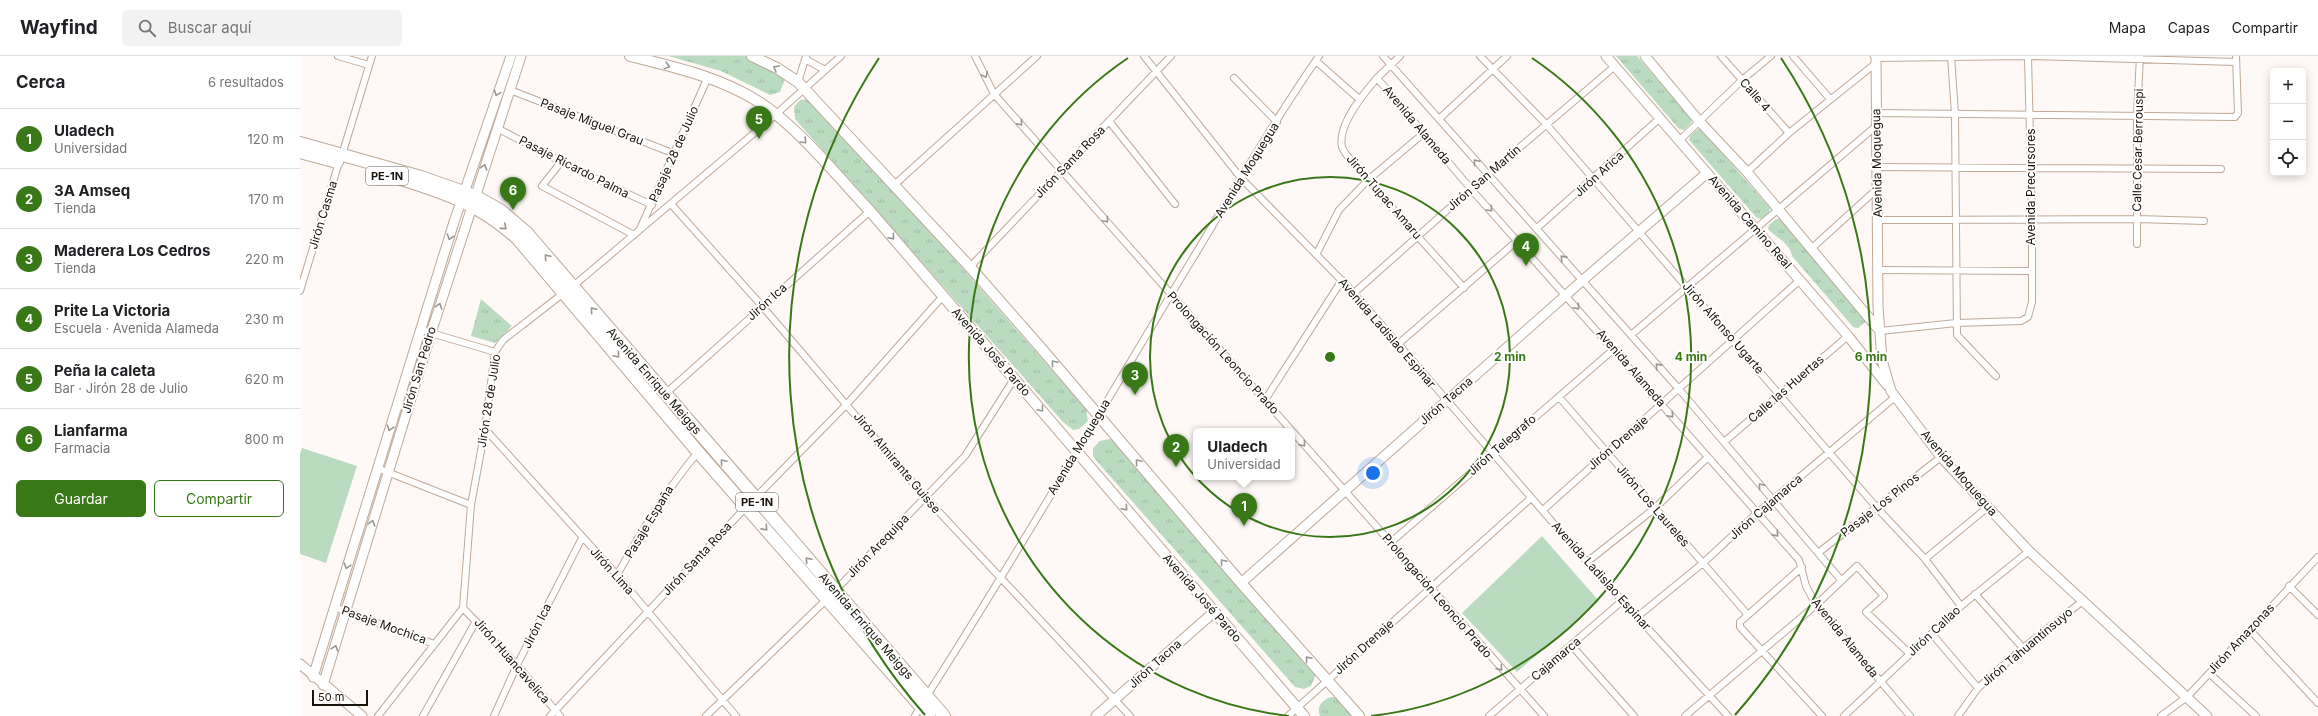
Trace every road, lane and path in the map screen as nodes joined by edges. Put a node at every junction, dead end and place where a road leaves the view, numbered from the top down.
1 (338, 56) edge
2 (372, 56) edge
3 (511, 56) edge
4 (521, 56) edge
5 (630, 56) edge
6 (752, 56) edge
7 (841, 56) edge
8 (975, 56) edge
9 (1037, 56) edge
10 (1144, 56) edge
11 (1171, 56) edge
12 (1383, 56) edge
13 (1400, 56) edge
14 (1480, 56) edge
15 (1507, 56) edge
16 (1606, 56) edge
17 (1645, 56) edge
18 (1722, 56) edge
19 (1771, 56) edge
20 (1793, 56) edge
21 (2028, 56) edge
22 (806, 57) edge
23 (1951, 57) edge
24 (1875, 58) edge
25 (2140, 58) edge
26 (1318, 59) edge
27 (2236, 59) edge
28 (369, 65) junction
29 (1391, 65) junction
30 (1615, 66) junction
31 (1492, 69) junction
32 (825, 70) junction
33 (1157, 71) junction
34 (708, 77) junction
35 (1234, 78) dead end
36 (1377, 78) junction
37 (1742, 80) junction
38 (801, 86) junction
39 (510, 90) junction
40 (994, 94) junction
41 (1359, 99) junction
42 (1830, 99) junction
43 (1876, 113) junction
44 (775, 114) junction
45 (1955, 114) junction
46 (2031, 114) junction
47 (2138, 115) junction
48 (1660, 118) junction
49 (1439, 119) junction
50 (1109, 121) junction
51 (1699, 121) junction
52 (1277, 122) junction
53 (1546, 124) junction
54 (1876, 126) junction
55 (497, 128) junction
56 (1424, 133) junction
57 (1789, 133) junction
58 (1679, 141) junction
59 (300, 143) edge
60 (300, 152) edge
61 (675, 154) junction
62 (341, 159) junction
63 (561, 162) junction
64 (1877, 167) junction
65 (2031, 168) junction
66 (1955, 169) junction
67 (2137, 169) junction
68 (2221, 169) dead end
69 (1062, 170) junction
70 (1747, 172) junction
71 (1707, 173) junction
72 (1487, 175) junction
73 (1241, 178) junction
74 (1593, 179) junction
75 (1368, 180) junction
76 (893, 186) junction
77 (1471, 188) junction
78 (1877, 189) junction
79 (469, 198) junction
80 (671, 204) junction
81 (1175, 204) dead end
82 (652, 205) junction
83 (1779, 210) junction
84 (870, 211) junction
85 (2137, 219) junction
86 (1878, 220) junction
87 (1955, 220) junction
88 (2032, 221) junction
89 (2204, 221) dead end
90 (1537, 228) junction
91 (1755, 228) junction
92 (640, 231) junction
93 (1640, 232) junction
94 (634, 235) junction
95 (1419, 236) junction
96 (1518, 240) junction
97 (2137, 244) dead end
98 (1812, 248) junction
99 (1317, 253) junction
100 (970, 268) junction
101 (1878, 270) junction
102 (1956, 271) junction
103 (2031, 271) junction
104 (1342, 280) junction
105 (1582, 280) junction
106 (1800, 280) junction
107 (1464, 288) junction
108 (1688, 288) junction
109 (569, 290) junction
110 (300, 291) edge
111 (1354, 293) junction
112 (1171, 294) junction
113 (943, 296) junction
114 (1567, 296) junction
115 (762, 306) junction
116 (1956, 323) junction
117 (421, 330) junction
118 (1880, 331) junction
119 (431, 333) junction
120 (1631, 335) junction
121 (1848, 336) junction
122 (1734, 340) junction
123 (1397, 345) junction
124 (1614, 349) junction
125 (495, 352) junction
126 (1996, 376) dead end
127 (1014, 378) junction
128 (1678, 388) junction
129 (665, 394) junction
130 (1780, 394) junction
131 (1893, 394) junction
132 (1559, 397) junction
133 (1265, 400) junction
134 (1446, 401) junction
135 (847, 404) junction
136 (1662, 404) junction
137 (1098, 415) junction
138 (1290, 428) edge
139 (485, 429) junction
140 (1295, 434) edge
141 (1724, 442) junction
142 (1076, 451) junction
143 (698, 452) junction
144 (1607, 452) junction
145 (1829, 452) junction
146 (1492, 453) junction
147 (1942, 457) junction
148 (1708, 458) junction
149 (377, 468) junction
150 (388, 471) junction
151 (1344, 490) junction
152 (925, 497) junction
153 (1531, 498) junction
154 (1773, 500) junction
155 (750, 503) junction
156 (471, 505) junction
157 (1988, 507) junction
158 (1655, 508) junction
159 (1877, 508) junction
160 (1543, 510) junction
161 (1757, 513) junction
162 (582, 538) junction
163 (1390, 543) junction
164 (2029, 551) junction
165 (1818, 553) junction
166 (2318, 557) edge
167 (1925, 559) junction
168 (1587, 562) junction
169 (1703, 563) junction
170 (1802, 568) junction
171 (617, 575) junction
172 (1001, 580) junction
173 (1841, 580) junction
174 (1241, 583) junction
175 (2290, 586) junction
176 (1429, 587) junction
177 (831, 594) junction
178 (1975, 594) junction
179 (2084, 600) junction
180 (1622, 601) junction
181 (1816, 605) junction
182 (1961, 606) junction
183 (334, 607) junction
184 (463, 608) junction
185 (648, 611) junction
186 (345, 612) junction
187 (1214, 612) junction
188 (1748, 615) junction
189 (2318, 615) edge
190 (1637, 617) junction
191 (476, 621) junction
192 (2250, 630) junction
193 (1932, 634) junction
194 (434, 644) junction
195 (1572, 646) junction
196 (2023, 648) junction
197 (1761, 651) junction
198 (1910, 654) junction
199 (300, 664) edge
200 (517, 665) junction
201 (2210, 674) junction
202 (313, 677) junction
203 (1327, 681) junction
204 (1881, 682) junction
205 (323, 685) junction
206 (1978, 688) junction
207 (1519, 689) junction
208 (927, 696) junction
209 (1708, 696) junction
210 (2187, 697) junction
211 (1115, 700) junction
212 (722, 701) junction
213 (2318, 703) edge
214 (1297, 708) junction
215 (555, 711) junction
216 (917, 711) edge
217 (362, 716) edge
218 (378, 716) edge
219 (423, 716) edge
220 (494, 716) edge
221 (550, 716) edge
222 (560, 716) edge
223 (706, 716) edge
224 (736, 716) edge
225 (929, 716) edge
226 (944, 716) edge
227 (1096, 716) edge
228 (1130, 716) edge
229 (1288, 716) edge
230 (1304, 716) edge
231 (1359, 716) edge
232 (1489, 716) edge
233 (1544, 716) edge
234 (1634, 716) edge
235 (1685, 716) edge
236 (1728, 716) edge
237 (1822, 716) edge
238 (1844, 716) edge
239 (1910, 716) edge
240 (1958, 716) edge
241 (2161, 716) edge
242 (2207, 716) edge
243 (2256, 716) edge

1 - 28 street
2 - 28 street, Jirón Casma
3 -> 79 main road, Jirón San Pedro
4 - 39 main road, Jirón San Pedro
5 -> 34 main road, Avenida José Pardo
38 -> 6 main road
7 - 32 street, Jirón 28 de Julio
8 -> 40 street, Prolongación Leoncio Prado
9 - 40 street
10 - 33 street, Avenida Ladislao Espinar
11 - 33 street, Jirón Santa Rosa
12 - 29 street, Avenida Alameda
13 - 29 street
14 - 31 street, Jirón Alfonso Ugarte
15 - 31 street
16 - 30 main road, Avenida Camino Real
17 - 51 main road
18 - 37 street, Calle 4
19 - 37 street
20 - 42 street
21 - 23 street
21 - 25 street
21 - 46 street, Avenida Precursores
22 - 32 street
22 - 38 street
23 - 24 street
23 - 45 street
24 - 42 street
24 - 43 main road, Avenida Moquegua
25 - 27 street
25 - 47 street, Calle Cesar Berrouspi
26 - 41 street
26 - 52 street, Avenida Moquegua
27 - 47 street
28 - 62 street, Jirón Casma
29 - 36 street, Avenida Alameda
29 - 49 street, Avenida Alameda
30 - 48 main road, Avenida Camino Real
30 - 53 street, Jirón San Martin
31 - 49 street
31 - 53 street, Jirón Alfonso Ugarte
32 - 38 street, Jirón 28 de Julio
33 - 50 street, Jirón Santa Rosa
33 - 73 street, Avenida Ladislao Espinar
34 - 44 main road, Avenida José Pardo
34 - 61 street, Pasaje 28 de Julio
35 - 52 street
36 - 41 street, Jirón Tupac Amaru
36 - 56 street, Avenida Alameda
37 - 51 street
37 - 57 street, Calle 4
38 - 44 street, Jirón 28 de Julio
38 - 76 main road
39 - 55 main road, Jirón San Pedro
39 - 61 street, Pasaje Miguel Grau
40 -> 69 street, Prolongación Leoncio Prado
40 - 76 street
41 - 75 street, Jirón Tupac Amaru
42 - 57 street
43 - 45 street
43 - 54 main road, Avenida Moquegua
44 - 80 street, Jirón 28 de Julio
44 -> 84 main road, Avenida José Pardo
45 - 46 street
45 - 66 street
46 - 47 street
46 - 65 street, Avenida Precursores
47 - 67 street, Calle Cesar Berrouspi
48 - 58 main road, Avenida Camino Real
48 - 74 street, Jirón Arica
72 -> 49 street, Avenida Alameda
50 - 69 street, Jirón Santa Rosa
50 - 81 street
51 - 58 street
51 - 70 main road
52 - 73 street, Avenida Moquegua
53 - 72 street, Jirón San Martin
53 - 74 street, Jirón Alfonso Ugarte
54 - 64 main road, Avenida Moquegua
54 - 83 street
55 - 63 street, Pasaje Ricardo Palma
79 -> 55 main road, Jirón San Pedro
56 - 75 street
56 - 77 street, Avenida Alameda
57 - 70 street
58 - 71 main road, Avenida Camino Real
59 - 62 highway, Avenida Enrique Meiggs / PE-1N
60 - 62 highway, Avenida Enrique Meiggs / PE-1N
61 - 82 street, Pasaje 28 de Julio
62 - 79 highway, Avenida Enrique Meiggs / PE-1N
62 - 110 street, Jirón Casma
63 - 82 street, Pasaje Ricardo Palma
63 - 94 street
64 - 66 street
64 - 78 main road, Avenida Moquegua
65 - 66 street
65 - 67 street
65 - 88 street, Avenida Precursores
66 - 87 street
67 - 68 street
67 - 85 street, Calle Cesar Berrouspi
69 - 100 street, Jirón Santa Rosa
69 -> 112 street, Prolongación Leoncio Prado
70 - 83 main road
71 - 91 main road, Avenida Camino Real
71 - 93 main road, Jirón Tacna
72 - 77 street, Jirón San Martin
72 - 90 street, Avenida Alameda
73 - 99 street, Avenida Ladislao Espinar
73 - 112 street, Avenida Moquegua
74 - 90 street, Jirón Arica
74 - 93 street, Jirón Alfonso Ugarte
75 - 95 street, Jirón Tupac Amaru
75 - 99 street
76 - 100 main road
77 - 95 street, Jirón San Martin
77 -> 96 street, Avenida Alameda
78 - 86 main road, Avenida Moquegua
78 - 98 street
79 - 109 highway, Avenida Enrique Meiggs / PE-1N
79 -> 117 main road, Jirón San Pedro
119 -> 79 main road, Jirón San Pedro
80 - 92 street, Jirón 28 de Julio
80 - 115 street, Jirón Almirante Guisse
82 - 92 street, Pasaje 28 de Julio
83 - 91 street
83 - 98 main road
84 -> 113 main road, Avenida José Pardo
84 - 115 street, Jirón Ica
85 - 88 street
85 - 89 street
85 - 97 street, Calle Cesar Berrouspi
86 - 87 street
86 - 101 main road, Avenida Moquegua
87 - 88 street
87 - 102 street
88 - 103 street, Avenida Precursores
105 -> 90 street, Avenida Alameda
91 - 106 main road, Avenida Camino Real
91 - 108 street
92 - 94 street, Jirón 28 de Julio
93 - 105 main road, Jirón Tacna
93 - 108 street, Jirón Alfonso Ugarte
94 - 109 street, Jirón 28 de Julio
95 - 107 street, Jirón Tupac Amaru
95 - 111 street, Jirón San Martin
96 - 107 street
96 - 114 street, Avenida Alameda
98 - 118 main road
99 - 104 street, Avenida Ladislao Espinar
137 -> 100 main road
101 - 102 street
101 - 118 main road, Avenida Moquegua
102 - 103 street
102 - 116 street
103 - 116 street, Avenida Precursores
104 - 111 street, Avenida Ladislao Espinar
104 - 133 street
105 - 114 main road, Jirón Tacna
105 - 120 street, Avenida Alameda
106 - 121 main road, Avenida Camino Real
106 - 122 street, Jirón Drenaje
107 - 123 street
108 - 120 street
108 - 122 street, Jirón Alfonso Ugarte
109 - 125 street, Jirón 28 de Julio
129 -> 109 highway, Avenida Enrique Meiggs / PE-1N
109 -> 143 highway, Avenida Enrique Meiggs / PE-1N
111 - 123 street, Avenida Ladislao Espinar
112 - 133 street, Prolongación Leoncio Prado
112 - 137 street, Avenida Moquegua
113 - 127 main road, Avenida José Pardo
113 - 135 street, Jirón Santa Rosa
114 -> 124 street, Avenida Alameda
114 - 134 main road, Jirón Tacna
115 - 129 street, Jirón Ica
115 - 135 street, Jirón Almirante Guisse
116 - 118 street
116 - 126 street
117 - 119 street
117 -> 149 main road, Jirón San Pedro
118 - 131 main road, Avenida Moquegua
119 - 125 street
119 - 150 main road, Jirón San Pedro
128 -> 120 street, Avenida Alameda
121 - 130 street, Calle las Huertas
121 - 131 main road, Avenida Camino Real
122 - 128 street, Jirón Drenaje
122 - 130 street, Jirón Alfonso Ugarte
123 - 134 street, Avenida Ladislao Espinar
124 - 132 street, Jirón Telegrafo
124 - 136 street, Avenida Alameda
125 - 139 street, Jirón 28 de Julio
127 -> 142 main road, Avenida José Pardo
127 - 152 street, Jirón Arequipa
128 - 136 street, Jirón Drenaje
128 - 141 street, Avenida Alameda
155 -> 129 highway, Avenida Enrique Meiggs / PE-1N
130 - 141 street, Calle las Huertas
130 - 145 street, Jirón Alfonso Ugarte
131 - 145 street, Jirón Cajamarca
131 - 147 main road, Avenida Moquegua
132 - 144 street, Jirón Los Laureles
132 - 146 street, Jirón Telegrafo
133 -> 138 street, Prolongación Leoncio Prado
134 - 146 street, Avenida Ladislao Espinar
134 - 151 main road, Jirón Tacna
135 - 152 street, Jirón Almirante Guisse
135 - 155 street, Jirón Santa Rosa
136 - 144 street, Jirón Drenaje
136 -> 148 street, Avenida Alameda
137 - 142 street, Avenida Moquegua
174 -> 137 main road
139 - 156 street, Jirón 28 de Julio
139 - 162 street, Jirón Lima
140 -> 151 street, Prolongación Leoncio Prado
154 -> 141 street, Avenida Alameda
142 - 172 street, Avenida Moquegua
142 -> 187 main road, Avenida José Pardo
143 - 155 highway, Avenida Enrique Meiggs / PE-1N
143 - 171 street, Pasaje España
144 - 158 street, Jirón Los Laureles
144 - 160 street, Jirón Drenaje
145 - 154 street, Jirón Cajamarca
145 - 159 street, Jirón Alfonso Ugarte
146 - 153 street, Avenida Ladislao Espinar
146 - 163 street, Jirón Telegrafo
147 - 157 main road, Avenida Moquegua
147 - 159 street, Pasaje Los Pinos
148 - 158 street
148 - 161 street, Avenida Alameda
149 - 150 street
149 -> 183 main road, Jirón San Pedro
150 - 156 street
186 -> 150 main road, Jirón San Pedro
151 - 163 street, Prolongación Leoncio Prado
151 - 174 main road, Jirón Tacna
152 - 172 street, Jirón Almirante Guisse
152 - 177 street, Jirón Arequipa
153 - 160 street, Avenida Ladislao Espinar
153 - 176 street, Jirón Drenaje
154 - 161 street, Jirón Cajamarca
154 - 165 street, Avenida Alameda
155 - 177 highway, Avenida Enrique Meiggs / PE-1N
155 - 185 street, Jirón Santa Rosa
156 - 184 street, Jirón 28 de Julio
157 - 164 main road, Avenida Moquegua
157 - 167 street
158 - 168 street
158 - 169 street, Jirón Los Laureles
159 - 165 street, Pasaje Los Pinos
159 - 167 street, Jirón Alfonso Ugarte
160 - 168 street, Avenida Ladislao Espinar
161 - 169 street, Jirón Cajamarca
161 -> 170 street, Avenida Alameda
162 - 171 street, Jirón Lima
162 - 200 street, Jirón Ica
163 - 176 street, Prolongación Leoncio Prado
164 - 178 street, Jirón Callao
164 - 179 main road, Avenida Moquegua
165 - 173 street, Avenida Alameda
166 - 175 street, Jirón Amazonas
167 - 182 street, Jirón Alfonso Ugarte
168 - 180 street, Avenida Ladislao Espinar
169 - 188 street, Jirón Los Laureles
169 - 190 street, Jirón Cajamarca
170 - 181 street, Avenida Alameda
170 - 188 street
171 - 185 street, Jirón Lima
172 - 208 street, Avenida Moquegua
172 - 211 street, Jirón Almirante Guisse
173 - 181 street
173 - 198 street
203 -> 174 main road
175 - 189 street
175 - 192 street, Jirón Amazonas
176 - 203 street, Jirón Drenaje
176 -> 207 street, Prolongación Leoncio Prado
177 - 208 highway, Avenida Enrique Meiggs / PE-1N
177 - 212 street, Jirón Arequipa
177 - 216 highway, Avenida Enrique Meiggs / PE-1N
178 - 182 street, Jirón Callao
178 - 196 street
179 - 196 street, Jirón Tahuantinsuyo
179 - 210 main road, Avenida Moquegua
180 - 190 street, Avenida Ladislao Espinar
180 - 195 street, Cajamarca
181 - 197 street
181 - 204 street, Avenida Alameda
182 - 193 street, Jirón Callao
183 - 186 street, Pasaje Mochica
183 - 202 main road, Jirón San Pedro
184 - 191 street, Jirón Huancavelica
184 - 194 street
185 - 212 street, Jirón Lima
185 - 215 street, Jirón Santa Rosa
186 - 194 street, Pasaje Mochica
205 -> 186 main road, Jirón San Pedro
187 - 211 main road, Jirón Tacna
187 - 214 main road, Avenida José Pardo
188 - 197 street
190 - 209 street, Avenida Ladislao Espinar
191 - 200 street, Jirón Huancavelica
191 - 219 street
192 - 201 street, Jirón Amazonas
192 - 213 street
193 - 198 street, Jirón Callao
193 - 206 street
194 - 218 street
195 - 207 street, Cajamarca
195 - 234 street
196 - 206 street, Jirón Tahuantinsuyo
197 - 209 street
197 - 237 street
198 - 204 street, Jirón Callao
199 - 202 main road
200 - 215 street, Jirón Huancavelica
200 - 220 street, Jirón Ica
201 - 210 street, Jirón Amazonas
201 - 243 street
202 - 205 main road
203 - 214 street, Jirón Drenaje
203 - 231 main road
204 - 238 street, Jirón Callao
204 - 239 street, Avenida Alameda
205 - 217 main road
206 - 240 street, Jirón Tahuantinsuyo
207 - 232 street, Cajamarca
207 - 233 street, Prolongación Leoncio Prado
208 - 216 street, Avenida Moquegua
208 - 226 highway, Avenida Enrique Meiggs / PE-1N
209 - 235 street
209 - 236 street, Avenida Ladislao Espinar
210 - 241 street, Jirón Amazonas
210 - 242 main road, Avenida Moquegua
211 - 227 main road, Jirón Tacna
211 - 228 street, Jirón Almirante Guisse
212 - 223 street, Jirón Arequipa
212 - 224 street, Jirón Lima
214 - 229 street, Jirón Drenaje
214 - 230 main road, Avenida José Pardo
215 - 221 street, Jirón Santa Rosa
215 - 222 street, Jirón Huancavelica
216 - 225 highway, Avenida Enrique Meiggs / PE-1N

